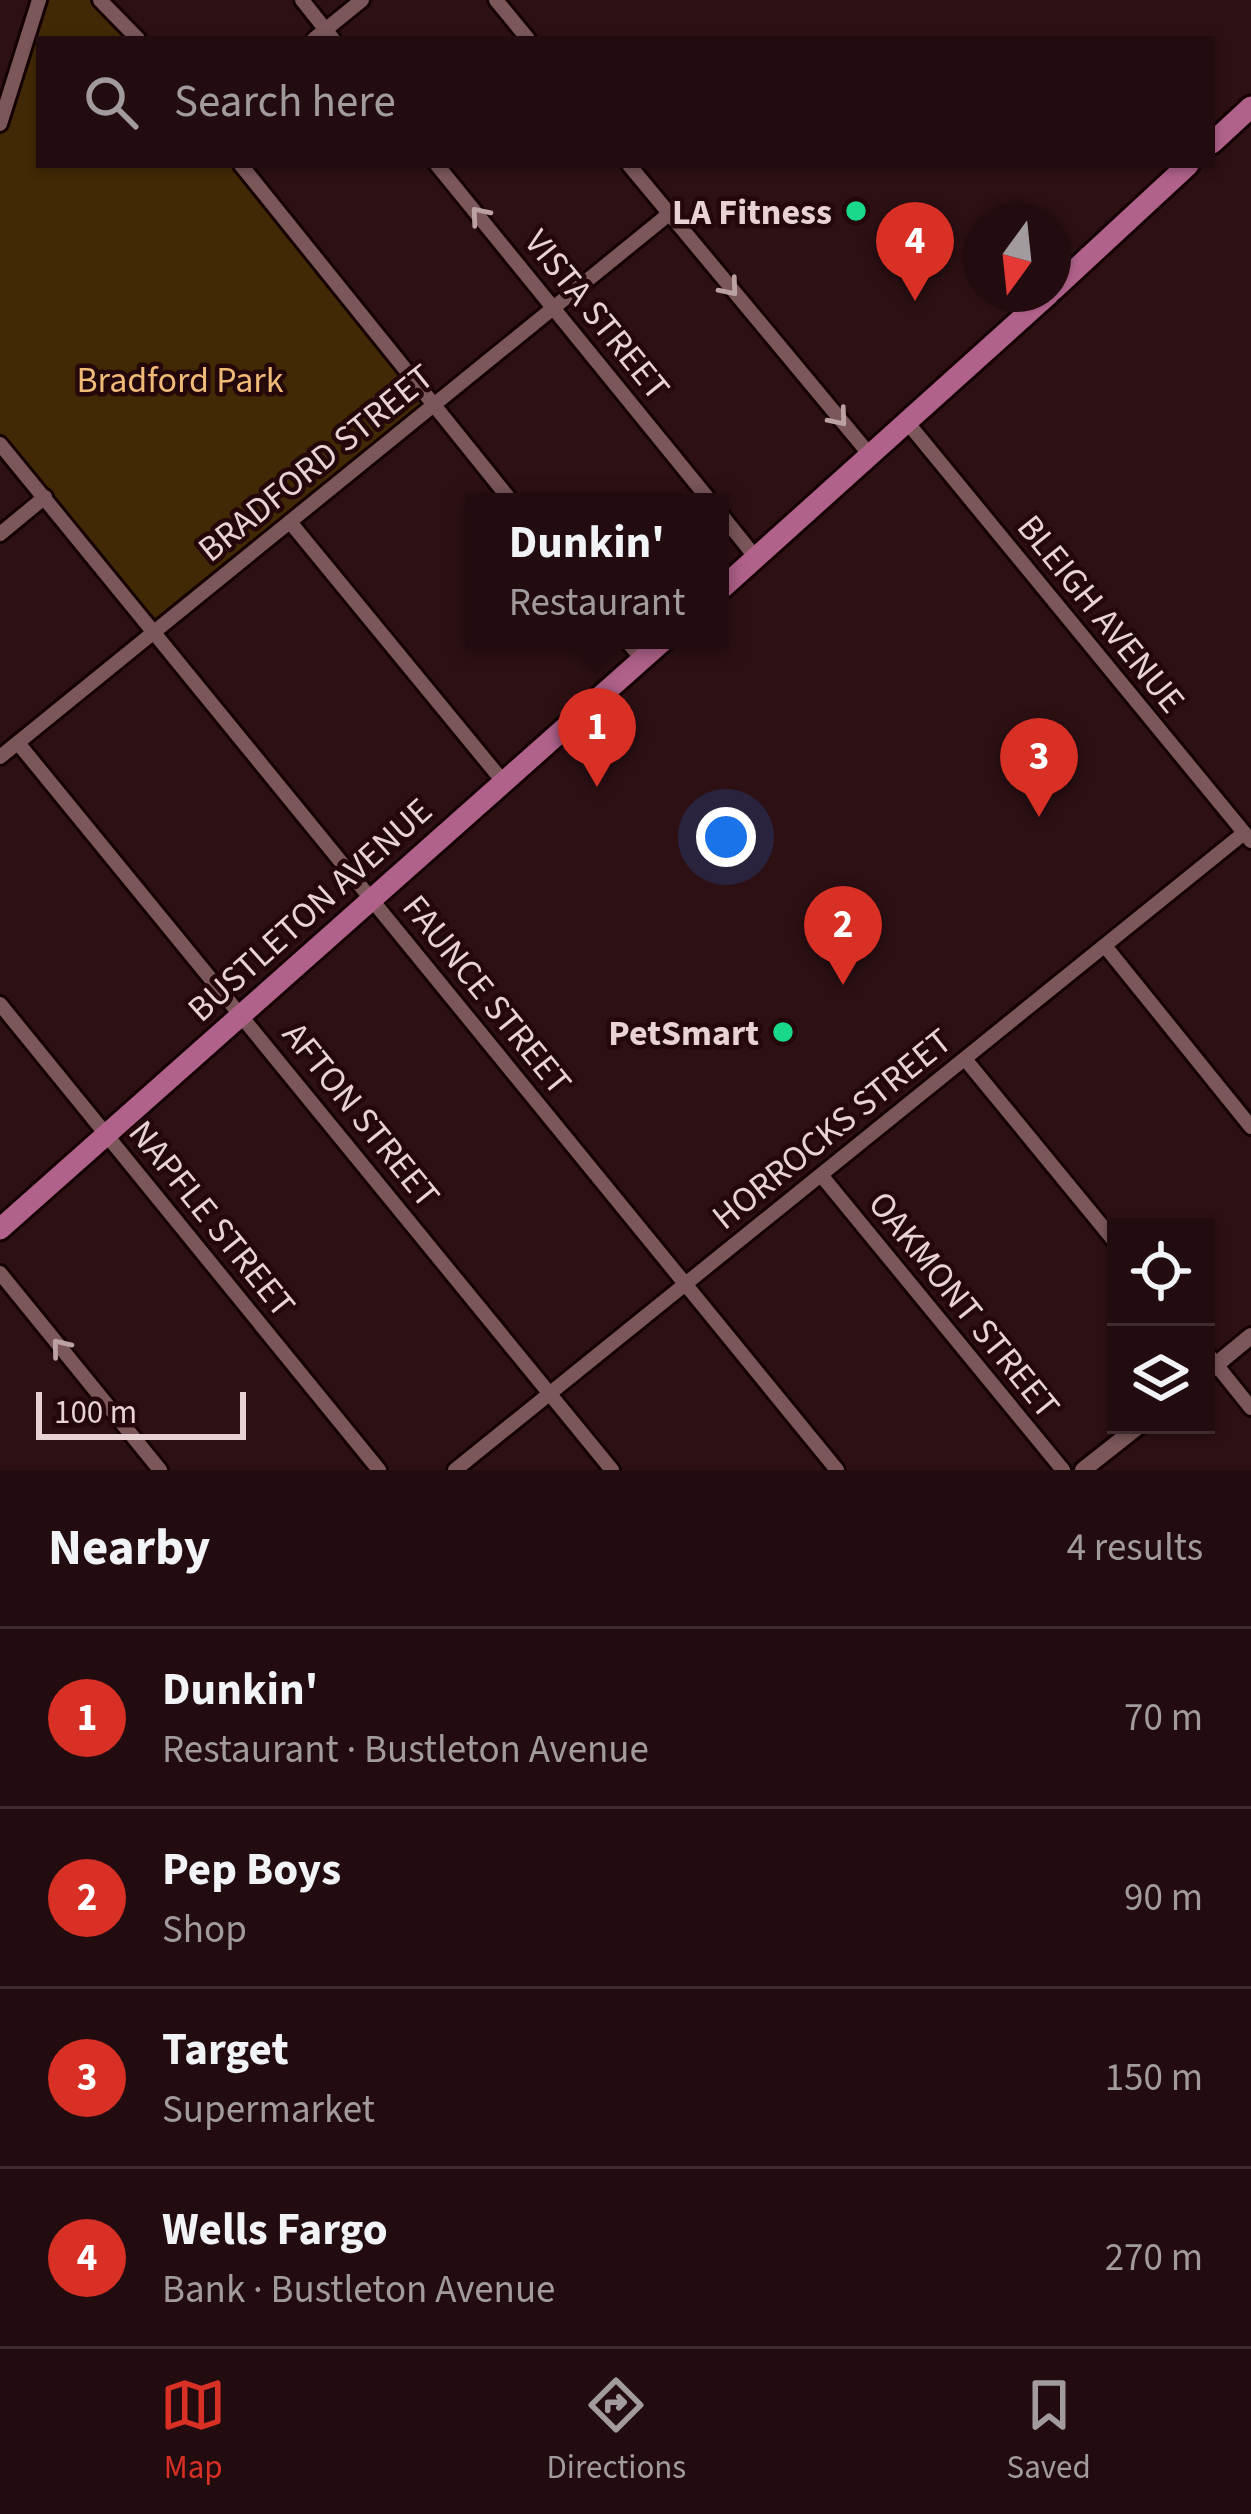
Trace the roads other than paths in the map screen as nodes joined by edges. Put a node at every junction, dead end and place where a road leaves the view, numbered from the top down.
1 (39, 0) edge
2 (100, 0) edge
3 (302, 0) edge
4 (362, 0) edge
5 (496, 0) edge
6 (135, 36) edge
7 (324, 36) edge
8 (526, 36) edge
9 (1251, 107) edge
10 (0, 124) edge
11 (1215, 140) edge
12 (243, 168) edge
13 (439, 168) edge
14 (631, 168) edge
15 (1185, 168) edge
16 (669, 214) junction
17 (1071, 273) edge
18 (554, 307) junction
19 (1029, 312) edge
20 (432, 406) junction
21 (907, 422) junction
22 (0, 444) edge
23 (869, 455) junction
24 (504, 493) edge
25 (704, 493) edge
26 (45, 497) junction
27 (290, 522) junction
28 (729, 524) edge
29 (0, 534) edge
30 (756, 558) junction
31 (729, 582) edge
32 (155, 632) junction
33 (634, 649) edge
34 (654, 649) edge
35 (642, 659) junction
36 (17, 742) junction
37 (0, 757) edge
38 (501, 779) junction
39 (1248, 837) edge
40 (370, 897) junction
41 (1105, 946) junction
42 (0, 1004) edge
43 (242, 1015) junction
44 (965, 1059) junction
45 (1251, 1127) edge
46 (106, 1133) junction
47 (821, 1175) junction
48 (0, 1229) edge
49 (1107, 1232) edge
50 (0, 1273) edge
51 (685, 1282) junction
52 (1251, 1336) edge
53 (1215, 1359) edge
54 (1215, 1369) edge
55 (551, 1395) junction
56 (1251, 1408) edge
57 (1129, 1434) edge
58 (160, 1470) edge
59 (379, 1470) edge
60 (455, 1470) edge
61 (612, 1470) edge
62 (838, 1470) edge
63 (1063, 1470) edge
64 (1083, 1470) edge

1 - 10 street
2 - 6 street
3 - 7 street
4 - 7 street
5 - 8 street
9 - 11 main road
12 - 20 street
18 -> 13 street, VISTA STREET
14 - 16 street
15 - 17 main road
16 - 18 street, BRADFORD STREET
16 -> 23 street
18 - 20 street, BRADFORD STREET
18 - 25 street, VISTA STREET
19 - 21 main road
20 - 24 street
20 - 27 street, BRADFORD STREET
21 - 23 main road
21 - 39 street, BLEIGH AVENUE
22 - 26 street, FAUNCE STREET
23 - 30 main road
26 - 29 street
26 - 32 street, FAUNCE STREET
27 - 32 street, BRADFORD STREET
27 - 38 street
28 - 30 street
30 - 31 main road
32 - 36 street, BRADFORD STREET
32 - 40 street, FAUNCE STREET
33 - 35 street
34 - 35 main road, BUSTLETON AVENUE
35 - 38 main road, BUSTLETON AVENUE
36 - 37 street, BRADFORD STREET
36 - 43 street, AFTON STREET
38 - 40 main road, BUSTLETON AVENUE
39 - 41 street, HORROCKS STREET
40 - 43 main road, BUSTLETON AVENUE
40 - 51 street, FAUNCE STREET
41 - 44 street, HORROCKS STREET
41 - 45 street
42 - 46 street, NAPFLE STREET
43 - 46 main road, BUSTLETON AVENUE
43 - 55 street, AFTON STREET
44 - 47 street, HORROCKS STREET
44 - 49 street
46 - 48 main road, BUSTLETON AVENUE
46 - 59 street, NAPFLE STREET
47 - 51 street, HORROCKS STREET
47 - 63 street, OAKMONT STREET
58 -> 50 street
51 - 55 street, HORROCKS STREET
51 - 62 street, FAUNCE STREET
52 - 53 street
54 - 56 street
55 - 60 street, HORROCKS STREET
55 - 61 street, AFTON STREET
57 - 64 street

